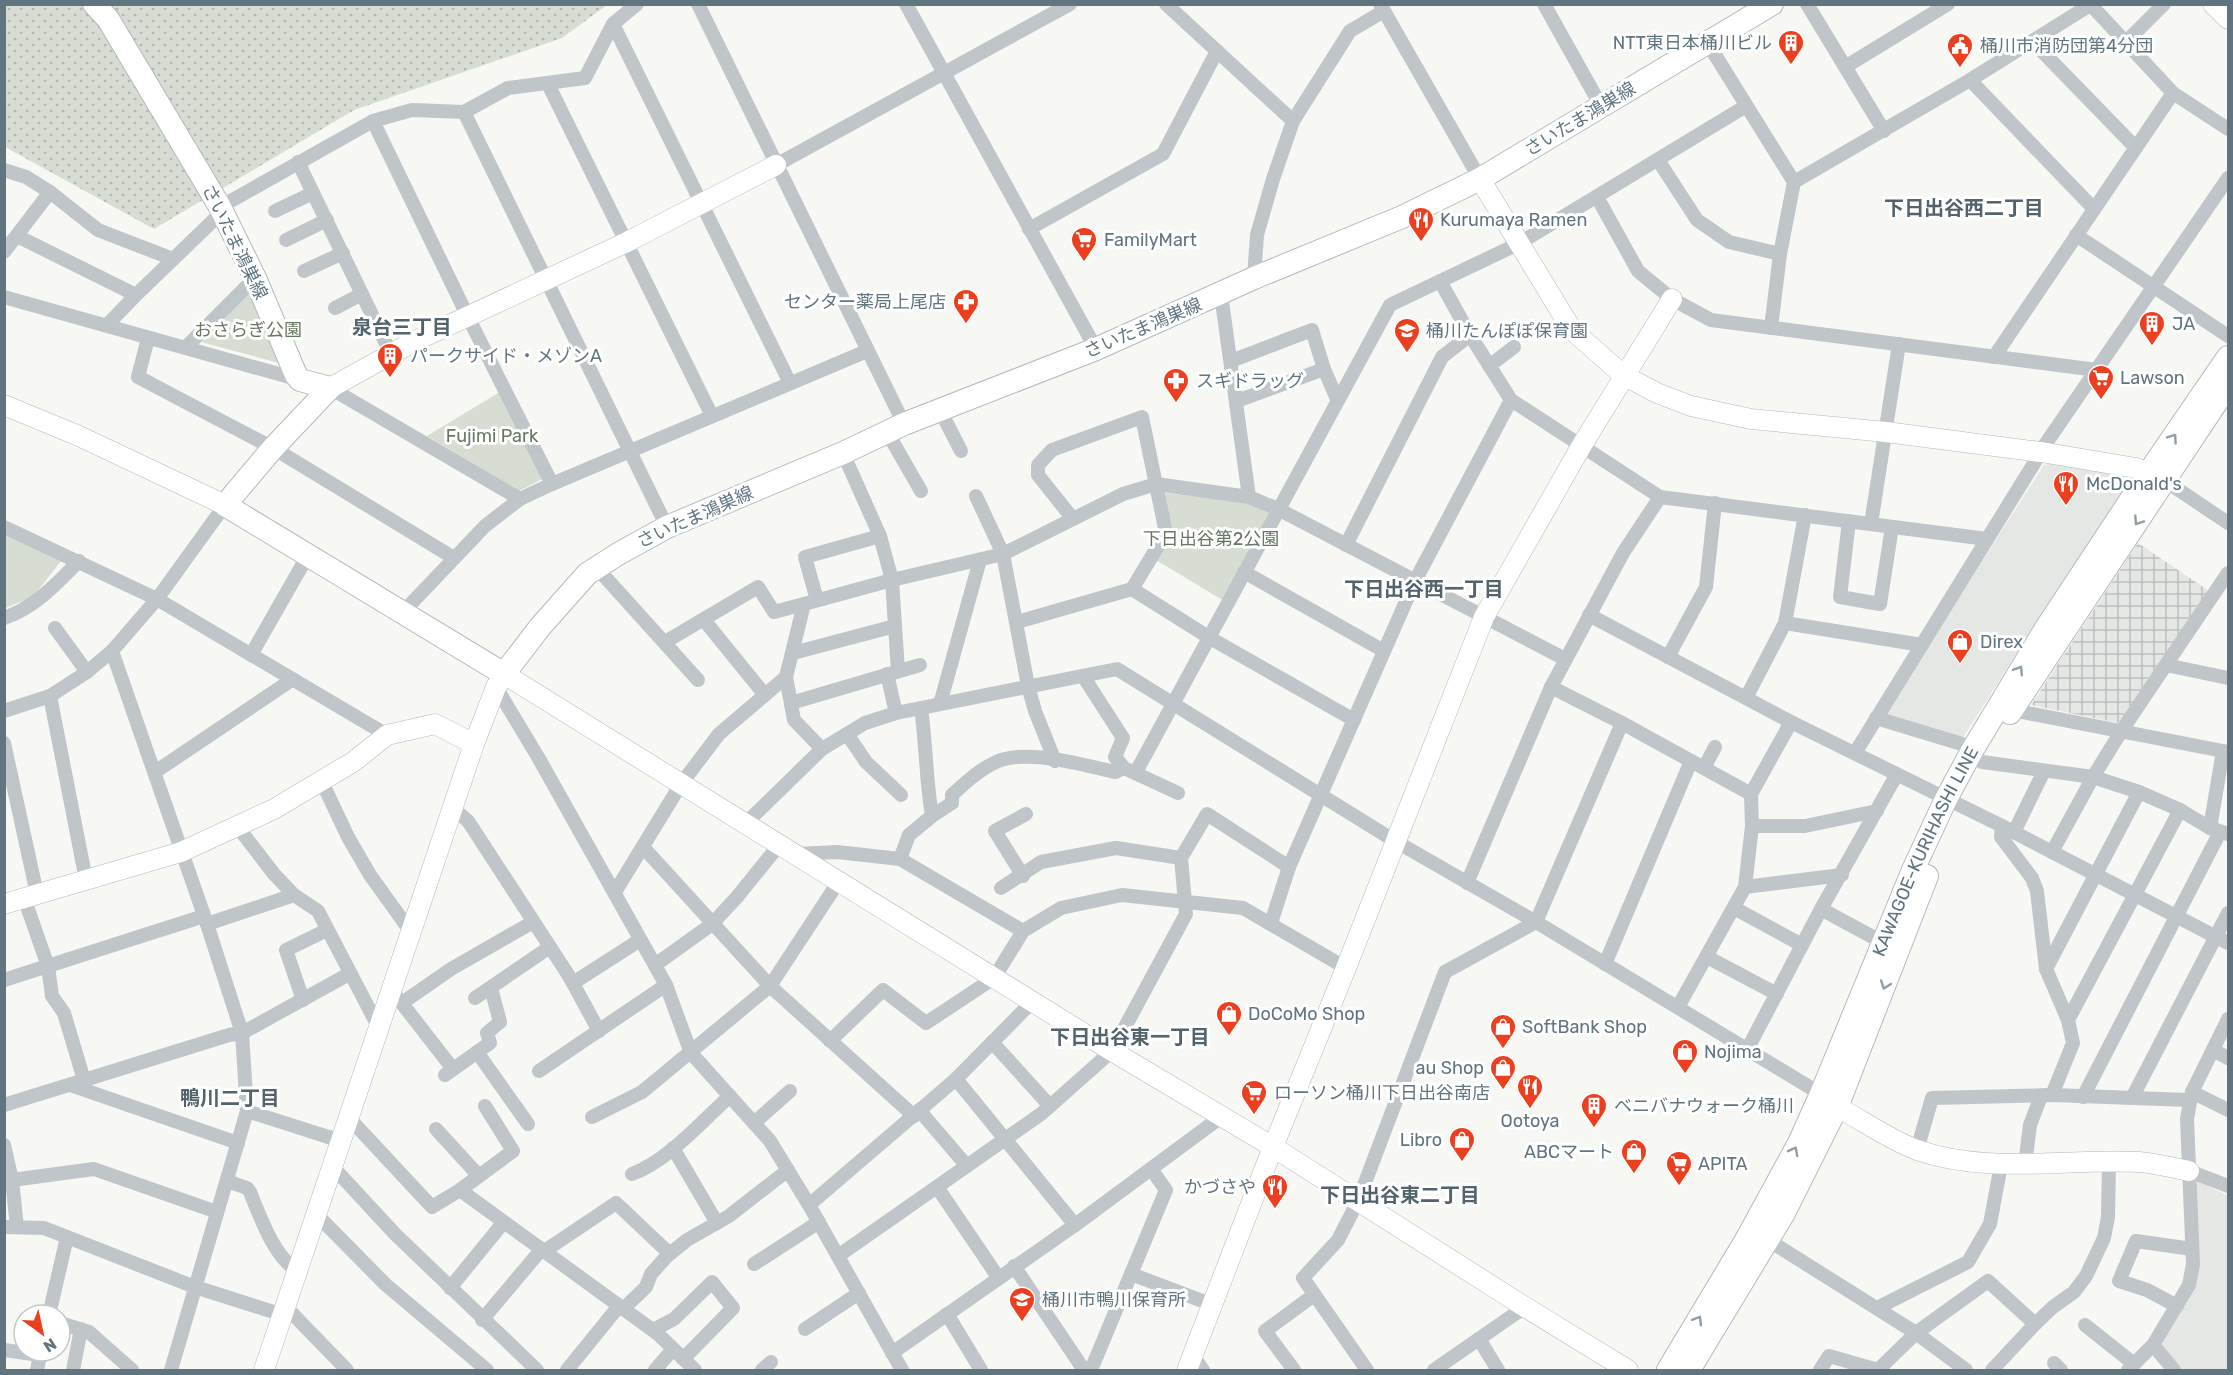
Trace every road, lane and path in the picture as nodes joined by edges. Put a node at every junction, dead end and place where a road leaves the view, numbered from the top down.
1 (94, 4) edge
2 (637, 4) edge
3 (698, 4) edge
4 (906, 4) edge
5 (1070, 4) edge
6 (1166, 4) edge
7 (1544, 4) edge
8 (1808, 4) edge
9 (1948, 4) edge
10 (2164, 4) edge
11 (2213, 4) edge
12 (2090, 5) edge
13 (1382, 8) edge
14 (1758, 8) edge
15 (2229, 18) edge
16 (613, 24) junction
17 (2032, 41) junction
18 (1707, 42) junction
19 (2125, 43) junction
20 (1217, 51) junction
21 (1845, 67) junction
22 (944, 74) junction
23 (1970, 80) junction
24 (549, 84) junction
25 (2173, 93) junction
26 (1601, 106) junction
27 (1746, 106) junction
28 (464, 112) junction
29 (373, 121) junction
30 (1293, 121) junction
31 (2229, 129) edge
32 (1884, 131) junction
33 (2136, 148) junction
34 (1658, 160) junction
35 (298, 162) junction
36 (776, 165) junction
37 (4, 170) edge
38 (2229, 178) edge
39 (1480, 179) junction
40 (1794, 182) junction
41 (50, 192) junction
42 (313, 192) junction
43 (1597, 197) junction
44 (701, 204) junction
45 (2094, 209) junction
46 (221, 210) junction
47 (275, 211) dead end
48 (327, 220) junction
49 (1029, 229) junction
50 (2076, 234) junction
51 (17, 236) junction
52 (286, 240) dead end
53 (627, 243) junction
54 (1518, 244) junction
55 (4, 252) edge
56 (343, 253) junction
57 (1780, 254) junction
58 (173, 260) junction
59 (304, 271) dead end
60 (255, 278) junction
61 (1254, 278) junction
62 (547, 280) junction
63 (1440, 281) junction
64 (2154, 286) junction
65 (362, 294) junction
66 (1221, 294) junction
67 (136, 295) junction
68 (4, 297) edge
69 (1672, 298) junction
70 (335, 308) dead end
71 (468, 317) junction
72 (107, 325) junction
73 (1772, 328) junction
74 (1470, 335) junction
75 (2229, 336) edge
76 (148, 338) junction
77 (1899, 344) junction
78 (186, 347) junction
79 (1514, 347) dead end
80 (1096, 349) junction
81 (867, 351) junction
82 (391, 354) junction
83 (1994, 357) junction
84 (2229, 357) edge
85 (1231, 360) junction
86 (1489, 366) junction
87 (1324, 369) junction
88 (2097, 370) junction
89 (1623, 375) junction
90 (300, 380) junction
91 (790, 383) junction
92 (2229, 385) edge
93 (330, 388) junction
94 (1337, 399) junction
95 (1511, 400) junction
96 (1237, 401) junction
97 (4, 405) edge
98 (940, 410) junction
99 (712, 416) junction
100 (895, 428) junction
101 (1886, 432) junction
102 (1582, 445) junction
103 (273, 448) junction
104 (630, 450) junction
105 (961, 451) dead end
106 (2041, 452) junction
107 (843, 453) junction
108 (2157, 476) junction
109 (552, 484) junction
110 (1156, 484) junction
111 (921, 491) dead end
112 (976, 496) dead end
113 (1249, 497) junction
114 (1660, 497) junction
115 (520, 499) junction
116 (1715, 503) junction
117 (225, 505) junction
118 (1278, 509) junction
119 (1805, 515) junction
120 (1073, 519) junction
121 (1850, 521) junction
122 (2229, 523) edge
123 (1871, 524) junction
124 (1892, 526) junction
125 (4, 527) edge
126 (667, 527) junction
127 (880, 536) junction
128 (1987, 539) junction
129 (1346, 545) junction
130 (1004, 554) junction
131 (308, 555) junction
132 (454, 558) junction
133 (980, 560) junction
134 (79, 561) junction
135 (597, 568) junction
136 (1244, 572) junction
137 (2229, 573) edge
138 (892, 580) junction
139 (1415, 581) junction
140 (1132, 589) junction
141 (157, 598) junction
142 (811, 602) junction
143 (403, 612) junction
144 (1588, 615) junction
145 (1484, 617) junction
146 (4, 618) edge
147 (704, 620) junction
148 (1017, 622) junction
149 (1785, 623) junction
150 (895, 626) junction
151 (56, 628) dead end
152 (1210, 638) junction
153 (665, 642) junction
154 (1922, 645) junction
155 (112, 651) junction
156 (1384, 651) junction
157 (793, 653) junction
158 (250, 655) junction
159 (1668, 657) junction
160 (1565, 659) junction
161 (920, 665) dead end
162 (2166, 665) junction
163 (87, 672) junction
164 (892, 673) junction
165 (1083, 676) junction
166 (786, 677) junction
167 (2229, 678) edge
168 (293, 679) junction
169 (500, 681) junction
170 (698, 681) dead end
171 (1028, 686) junction
172 (1551, 687) junction
173 (765, 695) junction
174 (50, 696) junction
175 (1746, 698) junction
176 (791, 703) junction
177 (940, 704) junction
178 (1174, 704) junction
179 (921, 708) junction
180 (2012, 710) junction
181 (4, 711) edge
182 (896, 713) junction
183 (1876, 718) junction
184 (1354, 720) junction
185 (1791, 722) junction
186 (1622, 723) junction
187 (2122, 730) junction
188 (848, 734) junction
189 (387, 735) junction
190 (4, 743) edge
191 (474, 744) junction
192 (1715, 747) dead end
193 (822, 749) junction
194 (2226, 751) edge
195 (1855, 753) junction
196 (1977, 756) junction
197 (1055, 760) junction
198 (1691, 761) junction
199 (1704, 768) junction
200 (1130, 770) junction
201 (2044, 771) junction
202 (155, 772) junction
203 (1897, 774) junction
204 (2092, 777) junction
205 (321, 780) junction
206 (681, 784) junction
207 (2139, 792) junction
208 (1178, 793) dead end
209 (1751, 794) junction
210 (902, 795) dead end
211 (1322, 795) junction
212 (1952, 802) junction
213 (453, 808) junction
214 (2181, 810) junction
215 (1877, 811) junction
216 (1026, 814) dead end
217 (932, 816) junction
218 (746, 823) junction
219 (237, 826) junction
220 (1752, 826) junction
221 (2008, 829) junction
222 (2219, 831) edge
223 (1395, 841) junction
224 (643, 847) junction
225 (788, 849) junction
226 (181, 852) junction
227 (2052, 852) junction
228 (1181, 858) junction
229 (900, 859) junction
230 (1289, 867) junction
231 (2096, 874) junction
232 (1842, 875) junction
233 (1023, 876) junction
234 (86, 880) junction
235 (839, 881) junction
236 (1467, 883) junction
237 (1745, 887) junction
238 (1001, 888) dead end
239 (615, 892) junction
240 (294, 895) junction
241 (2136, 895) junction
242 (31, 896) junction
243 (1185, 902) junction
244 (4, 904) edge
245 (1734, 908) junction
246 (1821, 909) junction
247 (2229, 913) edge
248 (2176, 916) junction
249 (206, 920) junction
250 (533, 922) junction
251 (1536, 922) junction
252 (1271, 923) junction
253 (712, 924) junction
254 (327, 930) junction
255 (1023, 931) junction
256 (411, 932) junction
257 (640, 940) junction
258 (2222, 940) edge
259 (1882, 942) junction
260 (1802, 945) junction
261 (550, 947) junction
262 (1707, 957) junction
263 (1605, 964) junction
264 (655, 965) junction
265 (48, 966) junction
266 (1346, 968) junction
267 (2046, 969) junction
268 (350, 974) junction
269 (994, 978) junction
270 (4, 980) edge
271 (573, 983) junction
272 (666, 985) junction
273 (770, 986) junction
274 (491, 988) junction
275 (1777, 994) junction
276 (397, 997) junction
277 (476, 998) dead end
278 (303, 1000) junction
279 (1033, 1001) junction
280 (1678, 1008) junction
281 (2229, 1019) edge
282 (2068, 1020) junction
283 (379, 1028) junction
284 (598, 1031) junction
285 (242, 1033) junction
286 (830, 1041) junction
287 (992, 1042) junction
288 (1748, 1050) junction
289 (2213, 1050) junction
290 (1112, 1051) junction
291 (477, 1052) junction
292 (691, 1053) junction
293 (2229, 1059) edge
294 (539, 1071) dead end
295 (956, 1079) junction
296 (77, 1083) junction
297 (790, 1091) dead end
298 (2047, 1095) junction
299 (730, 1096) junction
300 (2083, 1096) junction
301 (2191, 1096) junction
302 (2132, 1098) junction
303 (1829, 1101) junction
304 (4, 1105) edge
305 (485, 1106) dead end
306 (1050, 1106) junction
307 (2229, 1110) edge
308 (247, 1111) junction
309 (917, 1113) junction
310 (592, 1117) dead end
311 (1221, 1117) junction
312 (349, 1118) junction
313 (528, 1124) dead end
314 (754, 1124) junction
315 (436, 1129) dead end
316 (1005, 1140) junction
317 (341, 1141) junction
318 (238, 1143) junction
319 (4, 1145) edge
320 (1273, 1147) junction
321 (673, 1148) junction
322 (1917, 1150) junction
323 (2109, 1163) junction
324 (2001, 1165) junction
325 (2025, 1165) junction
326 (333, 1167) junction
327 (967, 1167) junction
328 (788, 1170) junction
329 (1151, 1170) junction
330 (2189, 1171) junction
331 (632, 1174) dead end
332 (479, 1176) junction
333 (12, 1180) junction
334 (227, 1181) junction
335 (2229, 1186) edge
336 (937, 1187) junction
337 (460, 1190) junction
338 (1359, 1201) junction
339 (809, 1205) junction
340 (218, 1212) junction
341 (317, 1215) junction
342 (717, 1222) junction
343 (819, 1222) junction
344 (503, 1223) junction
345 (1075, 1225) junction
346 (10, 1227) edge
347 (67, 1237) junction
348 (1768, 1240) junction
349 (2192, 1249) junction
350 (542, 1251) junction
351 (670, 1254) junction
352 (838, 1256) junction
353 (754, 1263) dead end
354 (1014, 1266) junction
355 (298, 1271) junction
356 (1131, 1274) junction
357 (998, 1277) junction
358 (195, 1287) junction
359 (450, 1288) junction
360 (859, 1293) junction
361 (1314, 1295) junction
362 (52, 1303) edge
363 (1213, 1305) junction
364 (2177, 1306) junction
365 (1525, 1307) junction
366 (621, 1308) junction
367 (1877, 1308) junction
368 (284, 1311) junction
369 (947, 1314) junction
370 (482, 1320) junction
371 (2036, 1324) junction
372 (2085, 1325) dead end
373 (72, 1326) edge
374 (81, 1329) junction
375 (805, 1329) dead end
376 (653, 1330) junction
377 (1916, 1333) junction
378 (1479, 1340) junction
379 (2153, 1345) junction
380 (892, 1353) junction
381 (678, 1354) junction
382 (1194, 1366) edge
383 (2131, 1367) edge
384 (1878, 1370) edge
385 (73, 1371) edge
386 (132, 1371) edge
387 (171, 1371) edge
388 (264, 1371) edge
389 (347, 1371) edge
390 (488, 1371) edge
391 (537, 1371) edge
392 (567, 1371) edge
393 (655, 1371) edge
394 (695, 1371) edge
395 (902, 1371) edge
396 (981, 1371) edge
397 (1084, 1371) edge
398 (1091, 1371) edge
399 (1294, 1371) edge
400 (1366, 1371) edge
401 (1434, 1371) edge
402 (1498, 1371) edge
403 (1628, 1371) edge
404 (1668, 1371) edge
405 (1689, 1371) edge
406 (1820, 1371) edge
407 (1966, 1371) edge
408 (1992, 1371) edge
409 (2174, 1371) edge

1 - 46 main road, さいたま鴻巣線
2 - 16 street
3 - 36 street
4 - 22 street
5 - 22 street
6 - 20 street
7 - 26 street
8 - 21 street
9 - 21 street
10 - 19 street
11 - 15 street
12 - 17 street
12 - 19 street
13 - 30 street
13 - 39 street
14 - 18 main road, さいたま鴻巣線
16 - 24 street
16 - 44 street
17 - 23 street
17 - 33 street
18 - 26 main road, さいたま鴻巣線
18 - 27 street
19 - 25 street
20 - 30 street
20 - 49 street
21 - 32 street
22 - 36 street
22 - 49 street
23 - 32 street
23 - 45 street
24 - 28 street
24 - 53 street
25 - 31 street
25 - 33 street
26 - 39 main road, さいたま鴻巣線
27 - 34 street
27 - 40 street
28 - 29 street
28 - 62 street
29 - 35 street
29 - 71 street
30 - 61 street
32 - 40 street
33 - 45 street
34 - 43 street
34 - 57 street
35 - 42 street
35 - 46 street
36 - 44 street
36 - 81 street
37 - 41 street
38 - 64 street
39 - 54 street
39 - 61 main road, さいたま鴻巣線
40 - 57 street
41 - 51 street
41 - 58 street
42 - 47 street
42 - 48 street
43 - 54 street
43 - 69 street
44 - 53 street
44 - 91 street
45 - 50 street
46 - 58 street
46 - 60 main road, さいたま鴻巣線
48 - 52 street
48 - 56 street
49 - 80 street
50 - 64 street
50 - 83 street
51 - 55 street
51 - 67 street
53 - 62 street
53 - 99 street
54 - 63 street
54 - 89 street
56 - 59 street
56 - 65 street
57 - 73 street
58 - 67 street
60 - 78 street
60 - 90 main road, さいたま鴻巣線
61 - 66 main road, さいたま鴻巣線
62 - 71 street
62 - 104 street
63 - 74 street
63 - 94 street
64 - 75 street
64 - 88 street
65 - 70 street
65 - 82 street
66 - 80 main road, さいたま鴻巣線
66 - 85 street
67 - 72 street
68 - 72 street
69 - 73 street
69 - 89 street
71 - 82 street
71 - 109 street
72 - 76 street
73 - 77 street
74 - 86 street
74 - 129 street
76 - 78 street
76 - 103 street
77 - 83 street
77 - 101 street
78 - 90 street
79 - 86 street
80 - 98 main road, さいたま鴻巣線
81 - 91 street
81 - 100 street
82 - 93 street
83 - 88 street
108 -> 84 main road, KAWAGOE-KURIHASHI LINE
85 - 87 street
85 - 96 street
86 - 95 street
87 - 94 street
87 - 96 street
88 - 106 street
89 - 101 street
89 - 102 street
90 - 93 main road
91 - 99 street
92 - 108 main road, KAWAGOE-KURIHASHI LINE
93 - 103 main road
93 - 115 street
94 - 118 street
95 - 102 street
95 - 139 street
96 - 113 street
97 - 117 street
98 - 100 main road, さいたま鴻巣線
98 - 105 street
99 - 104 street
100 - 107 main road, さいたま鴻巣線
100 - 111 street
101 - 106 street
101 - 123 street
102 - 114 street
102 - 145 street
103 - 117 main road
103 - 132 street
104 - 109 street
104 - 126 street
106 - 108 street
106 - 128 street
107 - 126 main road, さいたま鴻巣線
107 - 127 street
108 - 122 street
108 -> 180 main road, KAWAGOE-KURIHASHI LINE
196 -> 108 main road, KAWAGOE-KURIHASHI LINE
109 - 115 street
110 - 113 street
110 - 120 street
110 - 120 street
110 - 140 street
112 - 130 street
113 - 118 street
114 - 116 street
114 - 144 street
115 - 132 street
116 - 119 street
116 - 159 street
117 - 131 main road
117 - 141 street
118 - 129 street
118 - 136 street
119 - 121 street
119 - 149 street
120 - 130 street
121 - 123 street
121 - 124 street
123 - 124 street
124 - 128 street
125 - 134 street
126 - 135 main road, さいたま鴻巣線
127 - 138 street
127 - 142 street
128 - 154 street
129 - 139 street
130 - 133 street
130 - 148 street
131 - 143 main road
131 - 158 street
132 - 143 street
133 - 138 street
133 - 177 street
134 - 141 street
134 - 146 street
135 - 153 street
135 - 169 main road, さいたま鴻巣線
136 - 152 street
136 - 156 street
137 - 162 street
138 - 142 street
138 - 150 street
139 - 145 street
139 - 156 street
140 - 148 street
140 - 152 street
141 - 155 street
141 - 158 street
142 - 147 street
142 - 157 street
143 - 169 main road
144 - 159 street
144 - 160 street
145 - 160 street
145 - 223 street
147 - 153 street
147 - 173 street
148 - 171 street
149 - 154 street
149 - 175 street
150 - 157 street
150 - 164 street
151 - 163 street
152 - 178 street
152 - 184 street
153 - 170 street
154 - 183 street
155 - 163 street
155 - 202 street
156 - 184 street
157 - 166 street
158 - 168 street
159 - 175 street
160 - 172 street
161 - 164 street
162 - 167 street
162 - 187 street
163 - 174 street
164 - 176 street
164 - 182 street
165 - 171 street
165 - 178 street
165 - 200 street
166 - 173 street
166 - 176 street
168 - 189 street
168 - 202 street
169 - 191 street
169 - 206 street
169 - 239 street
171 - 177 street
171 - 197 street
172 - 186 street
172 - 236 street
173 - 206 street
174 - 181 street
174 - 234 street
175 - 185 street
176 - 193 street
177 - 179 street
178 - 200 street
178 - 211 street
179 - 182 street
179 - 217 street
180 - 187 street
180 - 196 main road, KAWAGOE-KURIHASHI LINE
182 - 188 street
183 - 195 street
183 - 196 street
184 - 211 street
185 - 195 street
185 - 209 street
186 - 198 street
186 - 251 street
187 - 194 street
187 - 204 street
188 - 193 street
188 - 210 street
189 - 191 street
189 - 205 street
190 - 242 street
191 - 213 street
192 - 199 street
193 - 218 street
194 - 222 street
195 - 203 street
196 - 201 street
196 - 212 main road, KAWAGOE-KURIHASHI LINE
197 - 200 street
197 - 217 street
198 - 199 street
198 - 263 street
199 - 209 street
200 - 208 street
201 - 204 street
201 - 221 street
202 - 226 street
203 - 212 street
203 - 215 street
204 - 207 street
204 - 227 street
205 - 219 street
205 - 256 street
206 - 218 street
206 - 224 street
207 - 214 street
207 - 231 street
209 - 220 street
211 - 223 street
211 - 230 street
212 - 221 street
212 - 259 main road, KAWAGOE-KURIHASHI LINE
212 -> 303 main road, KAWAGOE-KURIHASHI LINE
213 - 250 street
213 - 256 street
214 - 222 street
214 - 241 street
215 - 220 street
215 - 232 street
216 - 233 street
217 - 229 street
218 - 225 street
219 - 226 street
219 - 240 street
220 - 237 street
221 - 227 street
221 - 267 street
222 - 248 street
223 - 236 street
223 - 266 street
224 - 239 street
224 - 253 street
225 - 229 street
225 - 235 street
225 - 253 street
226 - 234 street
226 - 249 street
227 - 231 street
228 - 230 street
228 - 233 street
228 - 243 street
229 - 255 street
230 - 252 street
231 - 241 street
231 - 267 street
232 - 237 street
232 - 246 street
233 - 238 street
234 - 242 street
235 - 269 street
235 - 273 street
236 - 251 street
237 - 245 street
239 - 257 street
240 - 249 street
240 - 254 street
241 - 248 street
241 - 282 street
242 - 244 street
242 - 265 street
243 - 252 street
243 - 255 street
243 - 290 street
245 - 260 street
245 - 262 street
246 - 259 street
246 - 260 street
247 - 258 street
248 - 258 street
248 - 300 street
249 - 265 street
249 - 285 street
250 - 261 street
250 - 276 street
251 - 263 street
251 - 338 street
252 - 266 street
253 - 264 street
253 - 273 street
254 - 268 street
254 - 278 street
255 - 269 street
256 - 276 street
257 - 264 street
257 - 271 street
258 - 302 street
259 - 303 main road, KAWAGOE-KURIHASHI LINE
260 - 275 street
261 - 271 street
261 - 274 street
262 - 275 street
262 - 280 street
263 - 280 street
264 - 272 street
265 - 270 street
265 - 296 street
266 - 320 street
267 - 282 street
268 - 278 street
268 - 283 street
269 - 279 street
269 - 286 street
271 - 284 street
272 - 284 street
272 - 292 street
273 - 286 street
273 - 292 street
274 - 277 street
274 - 291 street
275 - 288 street
276 - 283 street
276 - 291 street
278 - 285 street
279 - 287 street
279 - 290 street
280 - 288 street
281 - 289 street
282 - 298 street
283 - 312 street
284 - 294 street
285 - 296 street
285 - 308 street
286 - 309 street
287 - 295 street
287 - 306 street
288 - 303 street
289 - 293 street
289 - 301 street
290 - 306 street
290 - 311 street
291 - 313 street
292 - 299 street
292 - 310 street
295 - 309 street
295 - 316 street
296 - 304 street
296 - 318 street
297 - 314 street
298 - 300 street
298 - 322 street
298 - 325 street
299 - 314 street
299 - 321 street
300 - 302 street
301 - 302 street
301 - 307 street
301 - 330 street
303 - 322 street
303 - 348 main road, KAWAGOE-KURIHASHI LINE
404 -> 303 main road, KAWAGOE-KURIHASHI LINE
305 - 332 street
306 - 316 street
308 - 317 street
308 - 318 street
309 - 327 street
309 - 339 street
311 - 320 street
311 - 329 street
312 - 317 street
312 - 337 street
314 - 328 street
315 - 332 street
316 - 327 street
316 - 345 street
317 - 326 street
318 - 334 street
319 - 333 street
320 - 338 street
320 - 363 street
321 - 331 street
321 - 342 street
322 - 324 street
323 - 325 street
323 - 330 street
323 - 371 street
324 - 325 street
324 - 367 street
326 - 341 street
326 - 359 street
327 - 336 street
328 - 339 street
328 - 342 street
329 - 345 street
329 - 356 street
330 - 335 street
330 - 349 street
332 - 337 street
333 - 340 street
333 - 346 street
334 - 340 street
334 - 355 street
336 - 352 street
336 - 357 street
337 - 344 street
338 - 361 street
338 - 365 street
339 - 343 street
340 - 358 street
341 - 355 street
341 - 390 street
342 - 351 street
343 - 352 street
343 - 353 street
344 - 350 street
344 - 359 street
345 - 354 street
346 - 347 street
347 - 358 street
347 - 362 street
348 - 367 street
348 - 405 main road, KAWAGOE-KURIHASHI LINE
349 - 364 street
349 - 364 street
350 - 351 street
350 - 366 street
350 - 370 street
351 - 366 street
352 - 360 street
354 - 357 street
354 - 397 street
355 - 368 street
356 - 363 street
356 - 398 street
357 - 369 street
358 - 368 street
358 - 387 street
359 - 370 street
360 - 375 street
360 - 380 street
361 - 399 street
361 - 400 street
363 - 382 street
364 - 379 street
365 - 378 street
365 - 403 street
366 - 376 street
366 - 392 street
367 - 377 street
368 - 388 street
368 - 389 street
369 - 380 street
369 - 396 street
370 - 391 street
371 - 377 street
371 - 408 street
372 - 383 street
373 - 374 street
374 - 385 street
374 - 386 street
376 - 381 street
376 - 381 street
377 - 384 street
377 - 407 street
378 - 401 street
378 - 402 street
379 - 383 street
379 - 409 street
380 - 395 street
381 - 393 street
381 - 394 street
384 - 406 street

